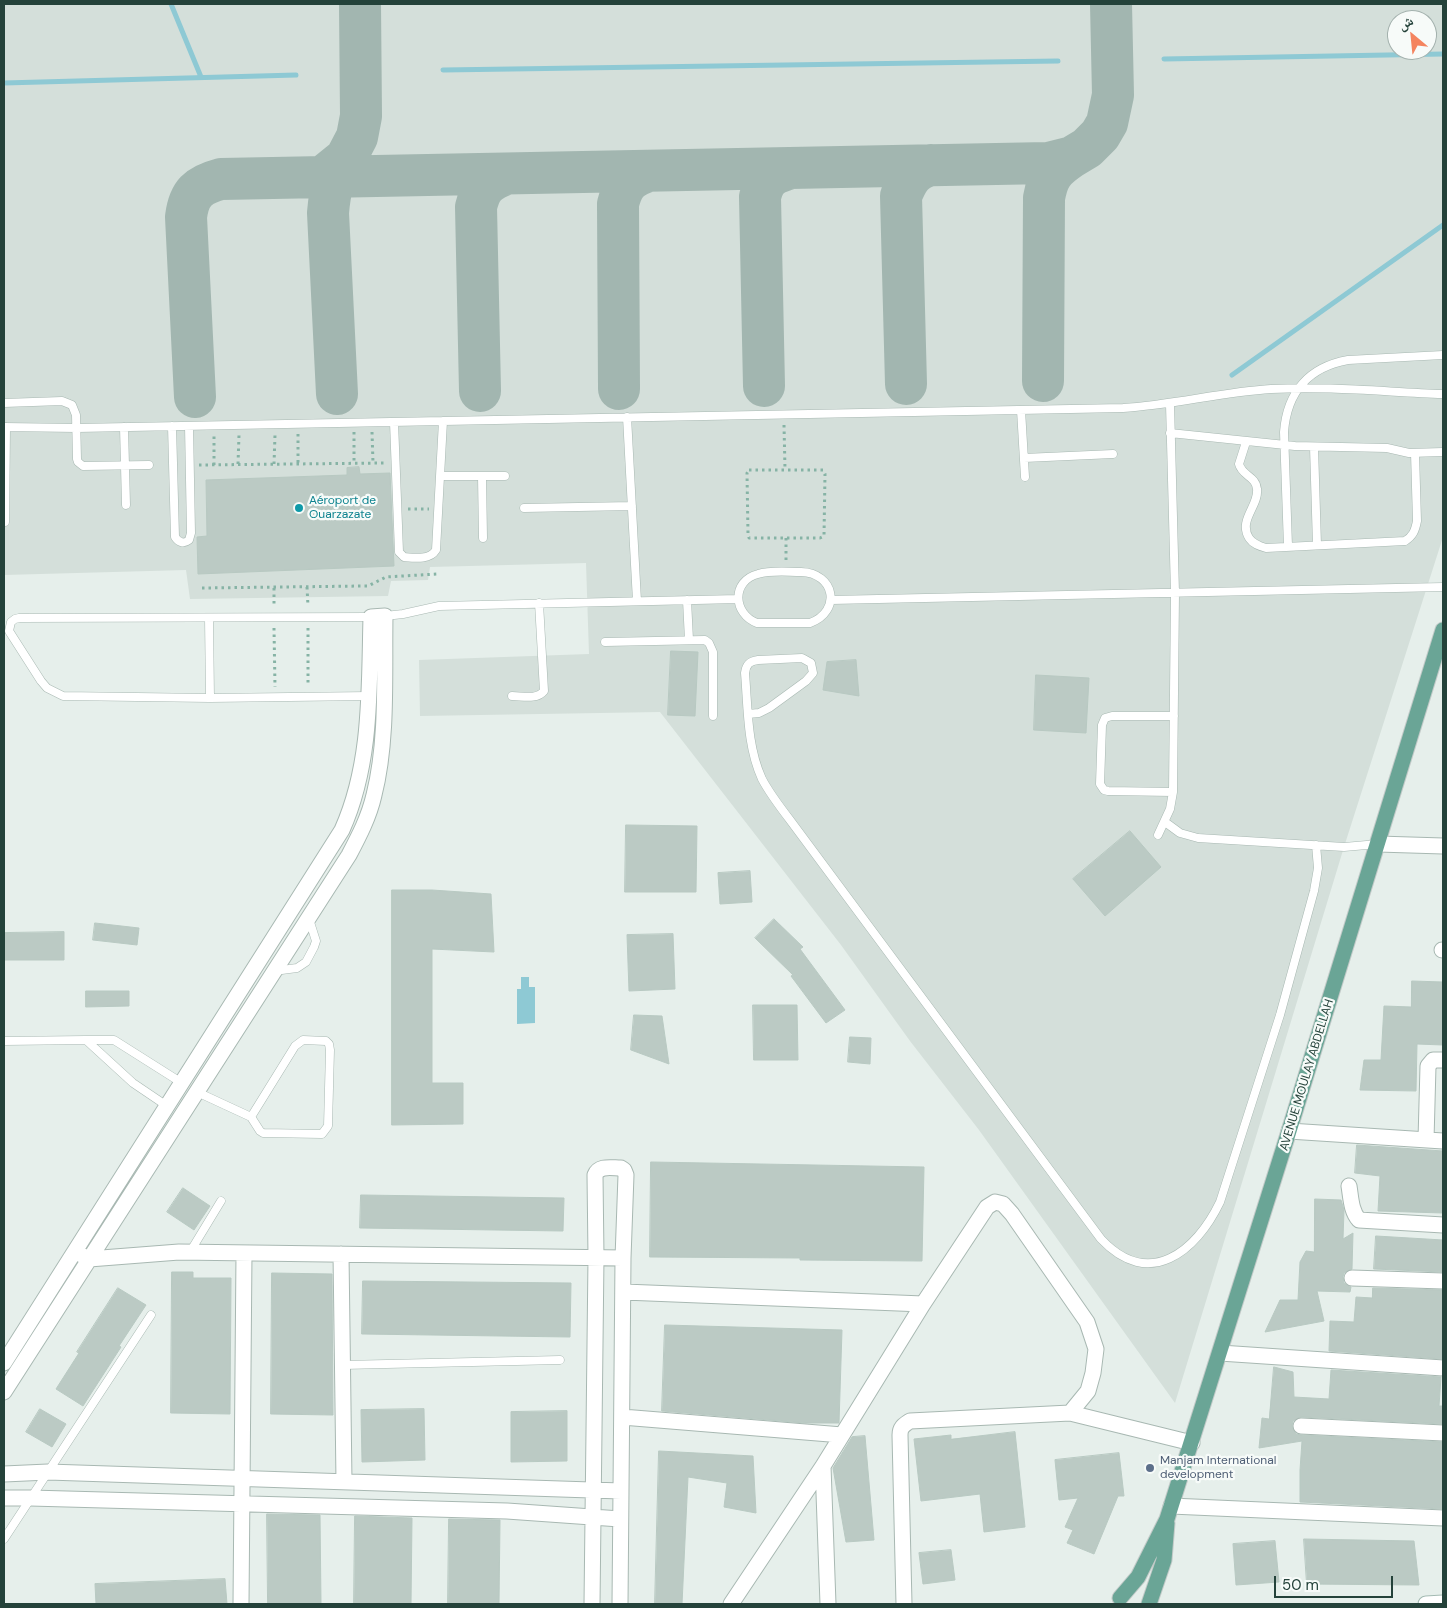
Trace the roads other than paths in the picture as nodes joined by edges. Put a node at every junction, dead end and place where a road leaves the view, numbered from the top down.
1 (1443, 355) edge
2 (1298, 390) junction
3 (1443, 394) edge
4 (4, 403) edge
5 (1170, 404) junction
6 (1021, 410) junction
7 (627, 417) junction
8 (443, 421) junction
9 (394, 422) junction
10 (172, 426) junction
11 (189, 426) junction
12 (124, 427) junction
13 (5, 428) edge
14 (76, 428) junction
15 (1170, 433) junction
16 (1246, 442) junction
17 (1285, 445) junction
18 (1314, 447) junction
19 (1443, 452) edge
20 (1415, 453) junction
21 (1113, 454) dead end
22 (1024, 458) junction
23 (148, 465) dead end
24 (174, 465) junction
25 (190, 465) junction
26 (125, 466) junction
27 (440, 476) junction
28 (482, 476) junction
29 (505, 476) dead end
30 (1025, 477) dead end
31 (126, 505) dead end
32 (632, 506) junction
33 (524, 508) dead end
34 (5, 522) dead end
35 (483, 538) dead end
36 (1317, 545) junction
37 (1288, 546) junction
38 (1443, 587) edge
39 (1175, 593) junction
40 (738, 599) junction
41 (687, 600) junction
42 (831, 600) junction
43 (637, 601) junction
44 (538, 603) junction
45 (378, 616) junction
46 (208, 618) junction
47 (1443, 630) edge
48 (689, 640) junction
49 (605, 642) dead end
50 (369, 696) junction
51 (512, 696) dead end
52 (210, 698) junction
53 (748, 714) junction
54 (713, 716) dead end
55 (1174, 716) junction
56 (1173, 792) junction
57 (1165, 822) junction
58 (1158, 835) dead end
59 (1378, 844) junction
60 (1316, 845) junction
61 (1443, 846) edge
62 (308, 918) junction
63 (274, 971) junction
64 (86, 1040) junction
65 (4, 1041) edge
66 (1443, 1060) edge
67 (182, 1083) junction
68 (197, 1092) junction
69 (167, 1106) junction
70 (182, 1115) junction
71 (251, 1117) junction
72 (1290, 1131) junction
73 (1426, 1140) junction
74 (1443, 1141) edge
75 (1349, 1186) dead end
76 (221, 1202) dead end
77 (1443, 1225) edge
78 (75, 1252) junction
79 (190, 1252) junction
80 (244, 1253) junction
81 (341, 1254) junction
82 (596, 1257) junction
83 (623, 1258) junction
84 (89, 1259) junction
85 (1352, 1278) dead end
86 (1443, 1281) edge
87 (624, 1292) junction
88 (923, 1304) junction
89 (151, 1315) dead end
90 (1220, 1353) junction
91 (560, 1360) dead end
92 (4, 1363) edge
93 (342, 1366) junction
94 (1443, 1368) edge
95 (4, 1392) edge
96 (1070, 1413) junction
97 (622, 1417) junction
98 (1300, 1426) dead end
99 (1443, 1433) edge
100 (842, 1435) junction
101 (1192, 1443) junction
102 (823, 1466) junction
103 (48, 1472) junction
104 (4, 1474) edge
105 (242, 1478) junction
106 (344, 1482) junction
107 (593, 1490) junction
108 (621, 1491) junction
109 (4, 1498) edge
110 (30, 1498) junction
111 (242, 1504) junction
112 (1169, 1513) junction
113 (592, 1518) junction
114 (1443, 1518) edge
115 (620, 1519) junction
116 (4, 1539) edge
117 (1117, 1601) edge
118 (1443, 1603) edge
119 (241, 1604) edge
120 (592, 1604) edge
121 (620, 1604) edge
122 (731, 1604) edge
123 (828, 1604) edge
124 (904, 1604) edge
125 (1148, 1604) edge
126 (1426, 1604) edge

1 - 2 lane
2 - 3 lane
2 - 5 lane
2 - 17 lane
4 - 14 lane
5 - 6 lane
5 - 15 lane
6 - 7 lane
6 - 22 lane
7 - 8 lane
7 - 32 lane
8 - 9 lane
8 - 27 lane
9 - 11 lane
9 - 27 lane
10 - 11 lane
10 - 12 lane
10 - 24 lane
11 - 25 lane
12 - 14 lane
12 - 26 lane
13 - 14 lane
13 - 34 lane
14 - 26 lane
15 - 16 lane
15 - 39 lane
16 - 17 lane
16 - 37 lane
17 - 18 lane
17 - 37 lane
18 - 20 lane
18 - 36 lane
19 - 20 lane
20 - 36 lane
21 - 22 lane
22 - 30 lane
23 - 26 lane
24 - 25 lane
24 - 25 lane
26 - 31 lane
27 - 28 lane
28 - 29 lane
28 - 35 lane
32 - 33 lane
32 - 43 lane
36 - 37 lane
38 - 39 lane
39 - 42 lane
39 - 55 lane
40 - 41 lane
40 - 42 lane
40 - 42 lane
41 - 43 lane
41 - 48 lane
43 - 44 lane
44 - 45 lane
44 - 51 lane
45 - 46 lane
45 - 50 street
45 - 62 street
46 - 52 lane
46 - 52 lane
47 - 59 main road, AVENUE MOULAY ABDELLAH
48 - 49 lane
48 - 54 lane
50 - 52 lane
50 - 67 street
53 - 53 lane
53 - 60 lane
55 - 56 lane
55 - 56 lane
56 - 57 lane
57 - 58 lane
57 - 60 lane
59 - 60 lane
59 - 61 street
59 - 72 main road, AVENUE MOULAY ABDELLAH
62 - 63 street
62 - 63 lane
63 - 68 street
64 - 65 lane
64 - 67 lane
64 - 69 lane
66 - 73 street
67 - 68 street
67 - 69 street
68 - 70 street
68 - 71 lane
69 - 70 street
69 - 78 street
70 - 84 street
71 - 71 lane
72 - 73 street
72 - 90 main road, AVENUE MOULAY ABDELLAH
73 - 74 street
75 - 77 street
76 - 79 lane
78 - 84 street
78 - 92 street
79 - 80 street
79 - 84 street
80 - 81 street
80 - 105 street
81 - 82 street
81 - 93 street
82 - 83 street
82 - 83 street
82 - 107 street
83 - 87 street
84 - 95 street
85 - 86 street
87 - 88 street
87 - 97 street
88 - 96 street
88 - 100 street
89 - 103 lane
90 - 94 street
90 - 101 main road, AVENUE MOULAY ABDELLAH
91 - 93 lane
93 - 106 street
96 - 101 street
96 - 124 street
97 - 100 street
97 - 108 street
98 - 99 street
100 - 102 street
101 - 112 main road, AVENUE MOULAY ABDELLAH
102 - 122 street
102 - 123 street
103 - 104 street
103 - 105 street
103 - 110 lane
105 - 106 street
105 - 111 street
106 - 107 street
107 - 108 street
107 - 113 street
108 - 115 street
109 - 110 street
110 - 111 street
110 - 116 lane
111 - 113 street
111 - 119 street
112 - 114 street
112 - 117 main road, AVENUE MOULAY ABDELLAH
112 - 125 main road, AVENUE MOULAY ABDELLAH
113 - 115 street
113 - 120 street
115 - 121 street
117 - 125 main road, AVENUE MOULAY ABDELLAH
118 - 126 street

